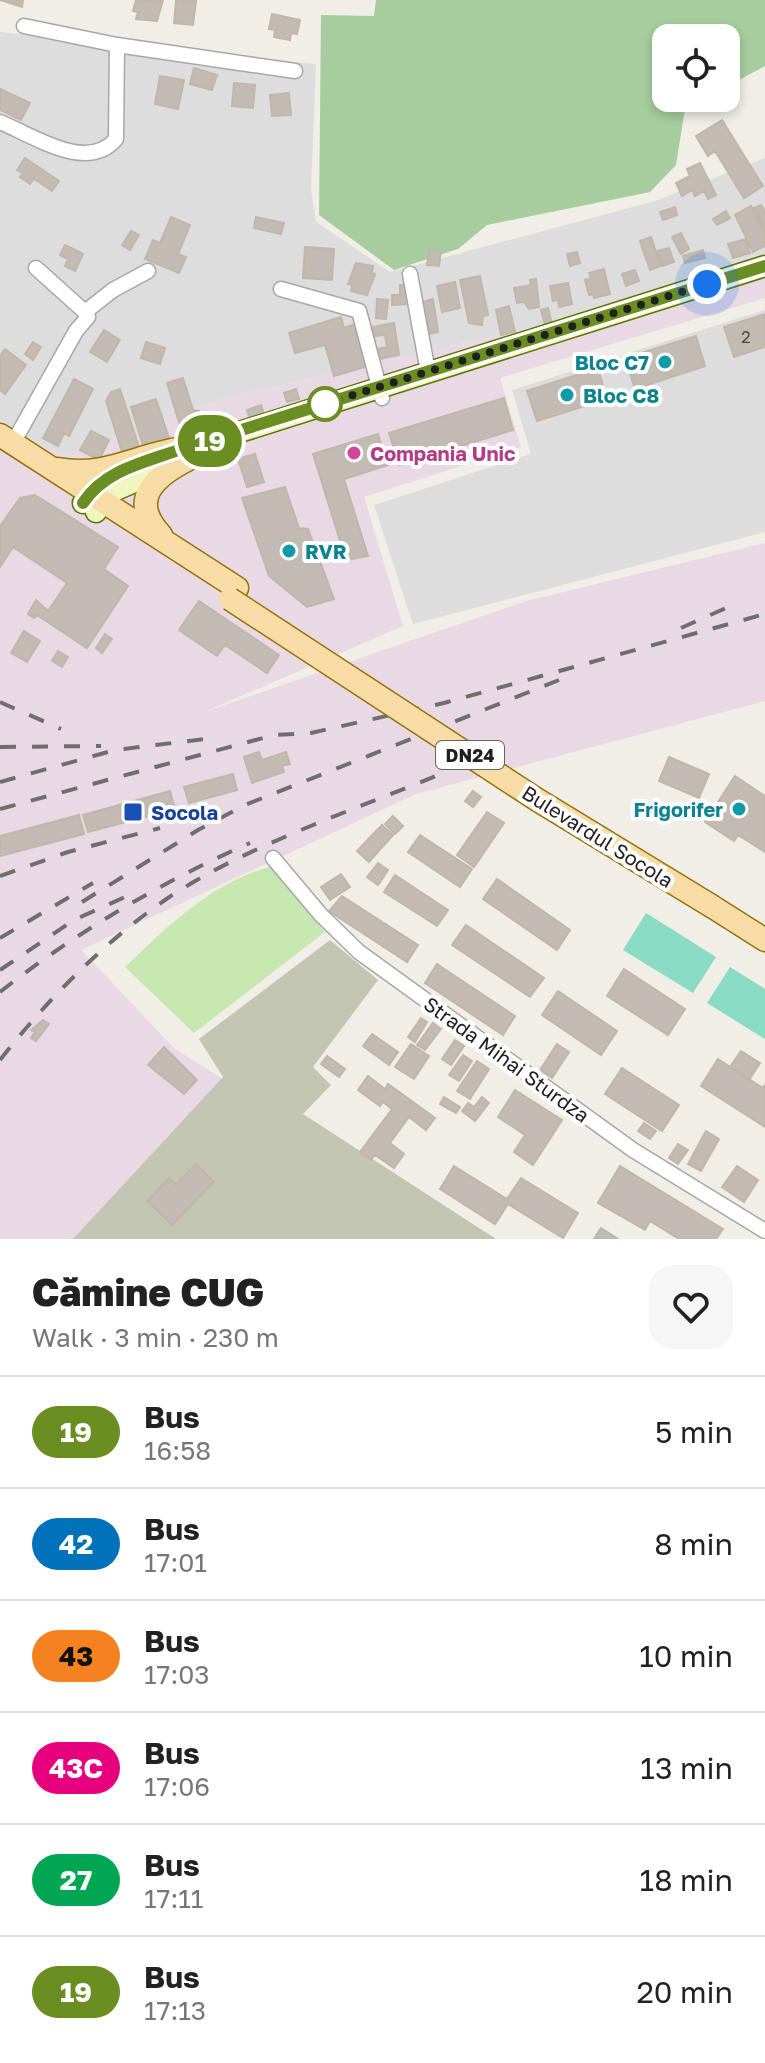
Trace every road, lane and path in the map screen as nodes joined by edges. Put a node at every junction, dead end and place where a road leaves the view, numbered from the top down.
1 (24, 26) dead end
2 (117, 45) junction
3 (295, 71) dead end
4 (0, 122) edge
5 (765, 266) edge
6 (36, 268) dead end
7 (148, 271) dead end
8 (410, 274) dead end
9 (765, 279) edge
10 (281, 289) dead end
11 (85, 312) junction
12 (428, 372) junction
13 (380, 392) junction
14 (4, 443) edge
15 (186, 454) junction
16 (50, 467) junction
17 (93, 502) junction
18 (170, 545) junction
19 (234, 594) junction
20 (273, 858) dead end
21 (716, 902) junction
22 (765, 925) edge
23 (765, 940) edge
24 (765, 1231) edge

1 - 2 street
2 - 3 street
2 - 4 street
5 - 12 main road
6 - 11 street
7 - 11 street
8 - 12 street
9 - 13 main road
10 - 13 street
11 - 14 street
12 - 13 main road
13 - 15 main road
14 - 16 main road, DN24
14 - 17 main road, DN24
15 - 16 main road
15 - 17 main road
15 - 18 main road
16 - 17 main road, DN24
17 - 18 main road, DN24
17 - 19 main road, DN24
18 - 19 main road, DN24
19 - 21 main road, Bulevardul Socola / DN24
20 - 24 street, Strada Mihai Sturdza
21 - 22 main road, Bulevardul Socola / DN24
21 - 23 main road, Bulevardul Socola / DN24

